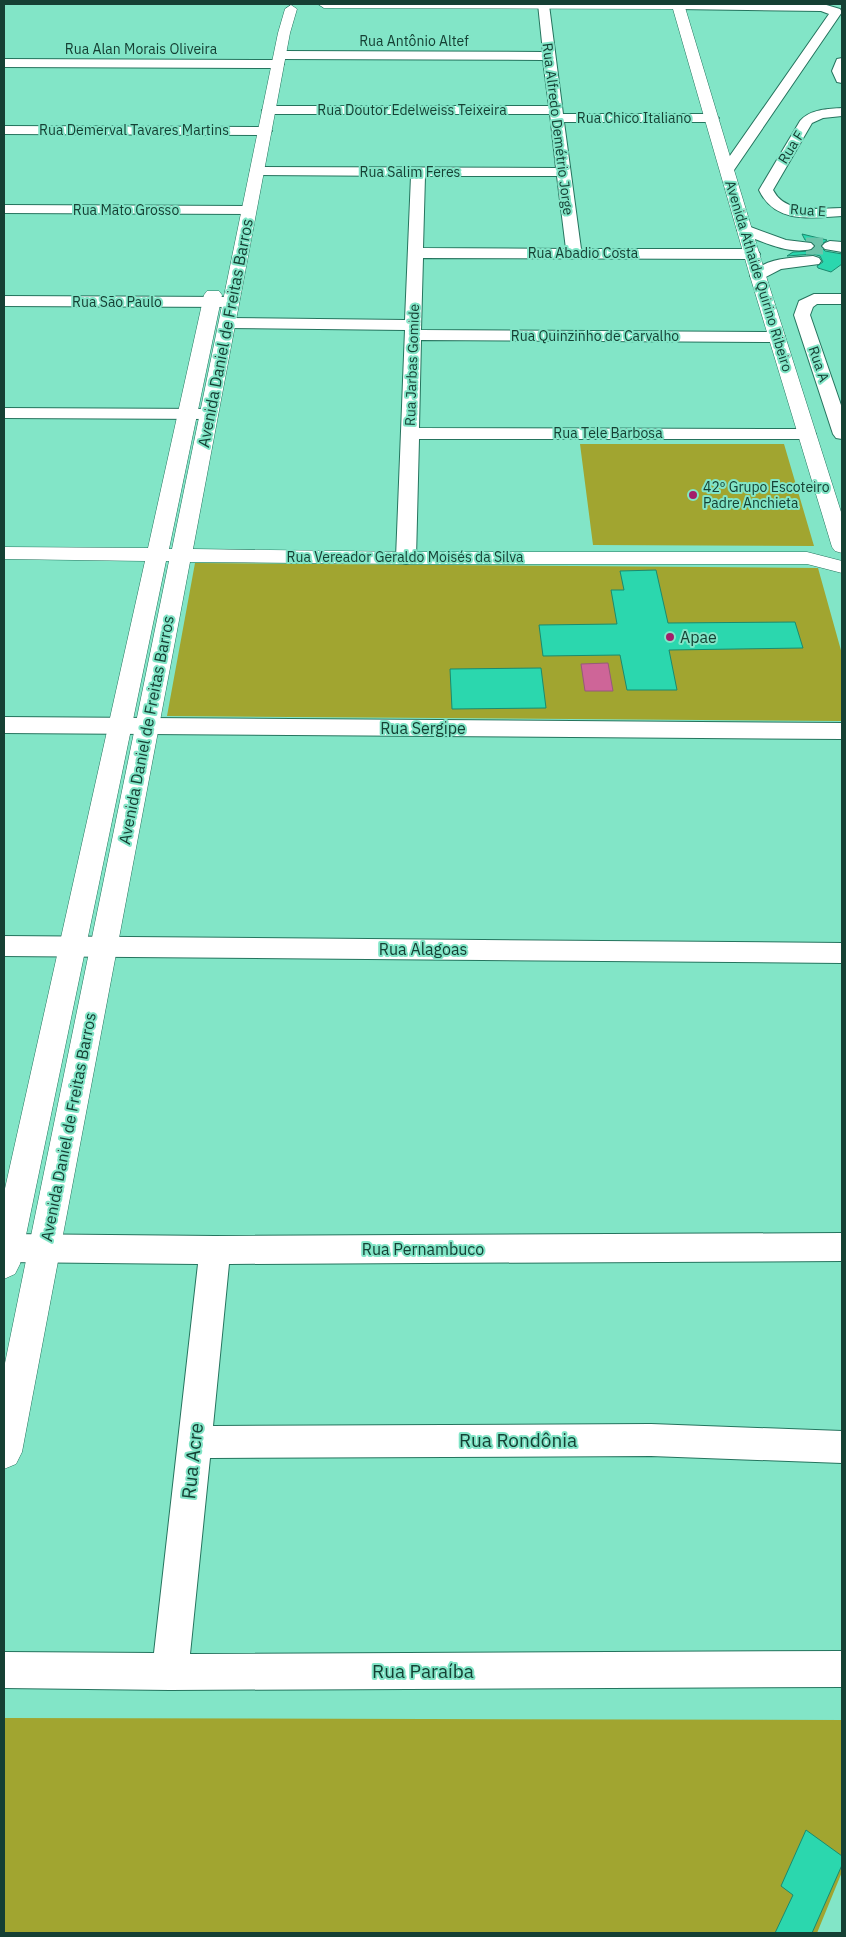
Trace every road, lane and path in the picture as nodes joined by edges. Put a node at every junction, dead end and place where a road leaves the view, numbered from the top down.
1 (324, 4) edge
2 (543, 4) edge
3 (578, 4) edge
4 (678, 4) edge
5 (808, 5) edge
6 (289, 7) edge
7 (549, 56) junction
8 (274, 61) junction
9 (842, 62) edge
10 (4, 63) edge
11 (842, 79) edge
12 (269, 110) junction
13 (842, 112) edge
14 (556, 114) junction
15 (712, 118) junction
16 (4, 130) edge
17 (257, 131) junction
18 (727, 170) junction
19 (257, 172) junction
20 (418, 172) junction
21 (563, 172) junction
22 (775, 205) joint
23 (4, 209) edge
24 (240, 210) junction
25 (842, 212) edge
26 (745, 230) junction
27 (806, 246) tunnel mouth
28 (415, 253) junction
29 (574, 253) junction
30 (752, 254) junction
31 (813, 261) tunnel mouth
32 (758, 276) junction
33 (842, 298) edge
34 (4, 301) edge
35 (221, 302) junction
36 (227, 323) junction
37 (413, 330) junction
38 (777, 337) junction
39 (4, 412) edge
40 (198, 414) junction
41 (410, 433) junction
42 (807, 434) junction
43 (842, 434) edge
44 (842, 546) edge
45 (4, 553) edge
46 (169, 554) junction
47 (406, 558) junction
48 (807, 558) junction
49 (842, 567) edge
50 (4, 725) edge
51 (120, 726) junction
52 (147, 726) junction
53 (842, 731) edge
54 (4, 946) edge
55 (72, 947) junction
56 (104, 947) junction
57 (842, 953) edge
58 (842, 1247) edge
59 (44, 1249) junction
60 (215, 1250) junction
61 (5, 1254) edge
62 (194, 1442) junction
63 (842, 1447) edge
64 (4, 1452) edge
65 (842, 1669) edge
66 (4, 1670) edge
67 (170, 1672) junction

1 - 2 street
2 - 3 street
2 - 7 street, Rua Alfredo Demétrio Jorge
3 - 4 street
4 - 5 street
4 - 15 street, Avenida Athaide Quirino Ribeiro
5 - 18 street
6 - 8 street, Avenida Daniel de Freitas Barros
7 - 8 street, Rua Antônio Altef
7 - 14 street, Rua Alfredo Demétrio Jorge
8 - 10 street, Rua Alan Morais Oliveira
8 - 12 street, Avenida Daniel de Freitas Barros
8 - 17 street, Avenida Daniel de Freitas Barros
9 - 11 street
12 - 14 street, Rua Doutor Edelweiss Teixeira
12 - 17 street, Avenida Daniel de Freitas Barros
13 - 22 street, Rua F
14 - 15 street, Rua Chico Italiano
14 - 21 street, Rua Alfredo Demétrio Jorge
15 - 18 street, Avenida Athaide Quirino Ribeiro
16 - 17 street, Rua Demerval Tavares Martins
17 - 19 street, Avenida Daniel de Freitas Barros
17 - 24 street, Avenida Daniel de Freitas Barros
18 - 26 street, Avenida Athaide Quirino Ribeiro
19 - 20 street, Rua Salim Feres
19 - 24 street, Avenida Daniel de Freitas Barros
20 - 21 street, Rua Salim Feres
20 - 28 street, Rua Jarbas Gomide
21 - 29 street, Rua Alfredo Demétrio Jorge
22 - 25 street, Rua E
23 - 24 street, Rua Mato Grosso
24 - 35 street, Avenida Daniel de Freitas Barros
26 - 27 street
26 - 30 street, Avenida Athaide Quirino Ribeiro
28 - 29 street, Rua Abadio Costa
28 - 37 street, Rua Jarbas Gomide
29 - 30 street, Rua Abadio Costa
30 - 32 street, Avenida Athaide Quirino Ribeiro
31 - 32 street
32 - 38 street, Avenida Athaide Quirino Ribeiro
33 - 43 street, Rua A
34 - 35 street, Rua São Paulo
35 - 36 street, Avenida Daniel de Freitas Barros
35 - 40 street, Avenida Daniel de Freitas Barros
36 - 37 street, Rua Quinzinho de Carvalho
36 - 40 street, Avenida Daniel de Freitas Barros
37 - 38 street, Rua Quinzinho de Carvalho
37 - 41 street, Rua Jarbas Gomide
38 - 42 street, Avenida Athaide Quirino Ribeiro
39 - 40 street
40 - 46 street, Avenida Daniel de Freitas Barros
41 - 42 street, Rua Tele Barbosa
41 - 47 street, Rua Jarbas Gomide
42 - 44 street, Avenida Athaide Quirino Ribeiro
44 - 48 street, Rua Vereador Geraldo Moisés da Silva
45 - 46 street, Rua Vereador Geraldo Moisés da Silva
46 - 47 street, Rua Vereador Geraldo Moisés da Silva
46 - 51 street, Avenida Daniel de Freitas Barros
46 - 52 street, Avenida Daniel de Freitas Barros
47 - 48 street, Rua Vereador Geraldo Moisés da Silva
48 - 49 street, Rua Vereador Geraldo Moisés da Silva
50 - 51 street, Rua Sergipe
51 - 52 street, Rua Sergipe
51 - 55 street, Avenida Daniel de Freitas Barros
52 - 53 street, Rua Sergipe
52 - 56 street, Avenida Daniel de Freitas Barros
54 - 55 street, Rua Alagoas
55 - 56 street, Rua Alagoas
55 - 61 street, Avenida Daniel de Freitas Barros
56 - 57 street, Rua Alagoas
56 - 59 street, Avenida Daniel de Freitas Barros
58 - 60 street, Rua Pernambuco
59 - 60 street, Rua Pernambuco
59 - 61 street, Rua Pernambuco
59 - 64 street, Avenida Daniel de Freitas Barros
60 - 62 street, Rua Acre
62 - 63 street, Rua Rondônia
62 - 67 street, Rua Acre
65 - 67 street, Rua Paraíba
66 - 67 street, Rua Paraíba

